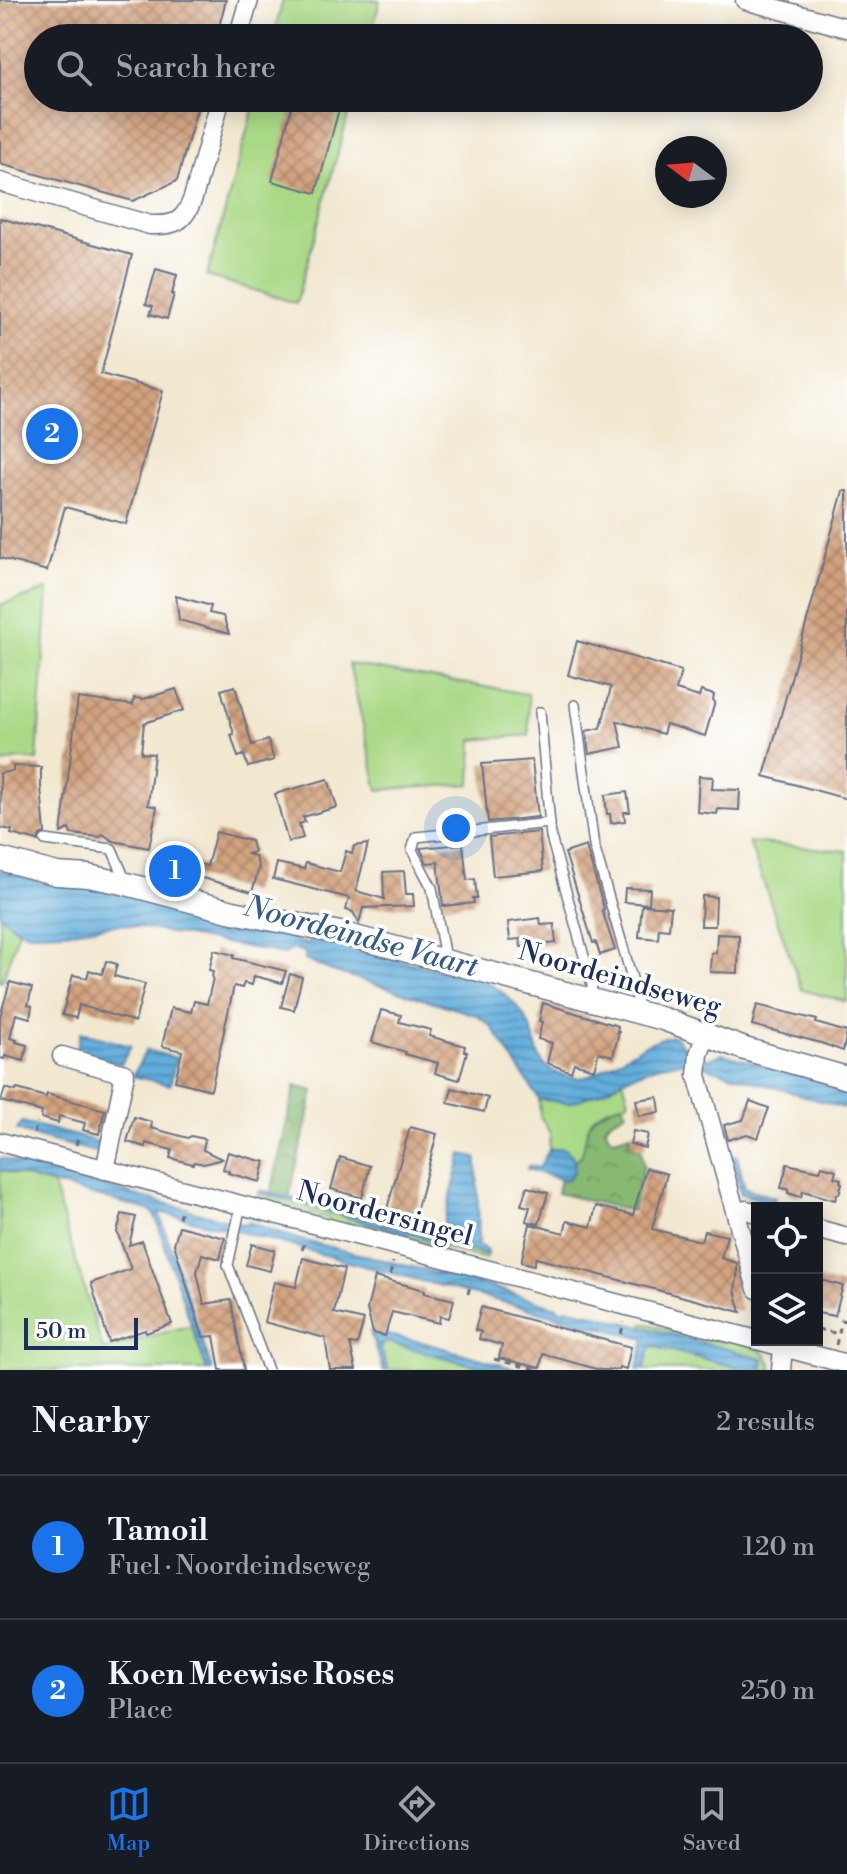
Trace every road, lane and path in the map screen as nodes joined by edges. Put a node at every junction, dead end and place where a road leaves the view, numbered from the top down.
1 (249, 0) edge
2 (745, 0) edge
3 (242, 24) edge
4 (847, 28) edge
5 (217, 112) edge
6 (0, 182) edge
7 (575, 705) dead end
8 (540, 712) dead end
9 (550, 823) junction
10 (45, 840) dead end
11 (0, 859) edge
12 (123, 883) junction
13 (445, 961) junction
14 (591, 1000) junction
15 (636, 1012) junction
16 (701, 1051) junction
17 (62, 1056) dead end
18 (847, 1078) edge
19 (37, 1122) dead end
20 (79, 1134) dead end
21 (32, 1138) dead end
22 (0, 1142) edge
23 (75, 1149) dead end
24 (105, 1170) junction
25 (183, 1203) dead end
26 (751, 1211) edge
27 (736, 1212) junction
28 (179, 1218) dead end
29 (238, 1220) junction
30 (823, 1231) edge
31 (847, 1237) edge
32 (305, 1240) dead end
33 (302, 1250) dead end
34 (394, 1260) dead end
35 (753, 1274) edge
36 (390, 1275) dead end
37 (472, 1281) dead end
38 (468, 1294) dead end
39 (625, 1321) dead end
40 (847, 1322) edge
41 (823, 1331) edge
42 (621, 1334) dead end
43 (751, 1338) edge
44 (777, 1346) edge
45 (783, 1348) junction
46 (494, 1359) dead end
47 (847, 1364) edge
48 (268, 1370) edge
49 (537, 1370) edge
50 (781, 1370) edge

1 - 3 street
2 - 4 street
5 - 6 street
7 - 15 lane
8 - 9 lane
9 - 13 lane
9 - 14 lane
10 - 12 lane
11 - 12 street, Noordeindseweg
12 - 13 street, Noordeindseweg
13 - 14 street, Noordeindseweg
14 - 15 street, Noordeindseweg
15 - 16 street, Noordeindseweg
16 - 18 street, Noordeindseweg
16 - 27 street
17 - 24 street
19 - 21 path
20 - 23 path
22 - 24 street, Noordersingel
24 - 29 street, Noordersingel
25 - 28 path
26 - 27 street
27 - 35 street
29 - 43 street, Noordersingel
29 - 48 lane
30 - 31 street
32 - 33 path
34 - 36 path
37 - 38 path
39 - 42 path
40 - 41 path
44 - 45 street, Noordersingel
45 - 47 street, Noordersingel
45 - 50 street
46 - 49 path

